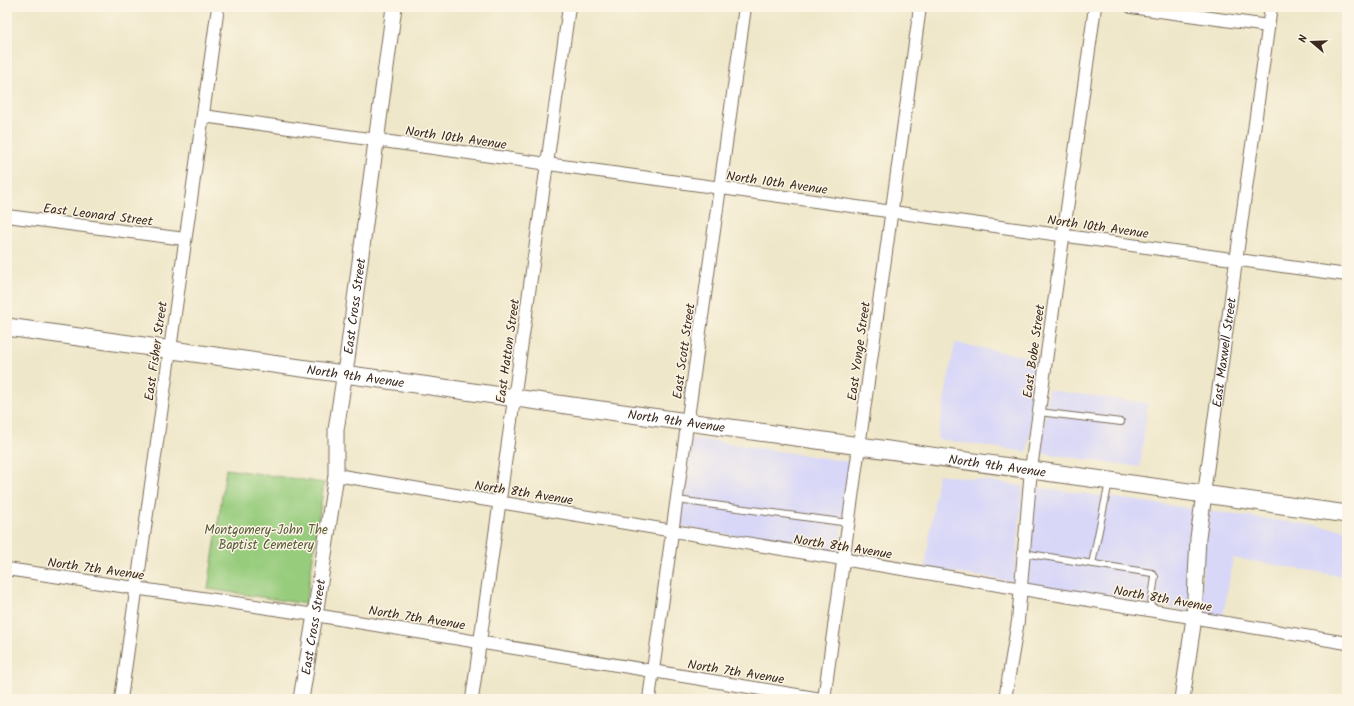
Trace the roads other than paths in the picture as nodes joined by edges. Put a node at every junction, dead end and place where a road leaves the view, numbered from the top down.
1 (218, 7) edge
2 (394, 7) edge
3 (569, 7) edge
4 (745, 7) edge
5 (920, 7) edge
6 (1095, 7) edge
7 (1131, 7) edge
8 (1270, 7) edge
9 (1268, 26) junction
10 (203, 116) junction
11 (376, 140) junction
12 (547, 164) junction
13 (720, 188) junction
14 (892, 212) junction
15 (7, 216) edge
16 (1063, 236) junction
17 (185, 239) junction
18 (1236, 260) junction
19 (1347, 275) edge
20 (7, 327) edge
21 (170, 350) junction
22 (345, 375) junction
23 (514, 397) junction
24 (1039, 412) junction
25 (688, 422) junction
26 (1120, 422) dead end
27 (860, 444) junction
28 (1031, 469) junction
29 (336, 475) junction
30 (1110, 480) junction
31 (1204, 494) junction
32 (677, 500) junction
33 (500, 503) junction
34 (1347, 514) edge
35 (849, 523) junction
36 (673, 531) junction
37 (1023, 553) junction
38 (844, 560) junction
39 (1092, 564) junction
40 (7, 569) edge
41 (136, 588) junction
42 (1020, 589) junction
43 (1150, 610) junction
44 (315, 615) junction
45 (1194, 618) junction
46 (480, 642) junction
47 (1347, 643) edge
48 (653, 671) junction
49 (121, 699) edge
50 (301, 699) edge
51 (472, 699) edge
52 (649, 699) edge
53 (821, 699) edge
54 (824, 699) edge
55 (1005, 699) edge
56 (1182, 699) edge

1 - 10 street, East Fisher Street
2 - 11 street, East Cross Street
3 - 12 street, East Hatton Street
4 - 13 street, East Scott Street
5 - 14 street, East Yonge Street
6 - 16 street, East Bobe Street
7 - 9 street
8 - 9 street, East Maxwell Street
9 - 18 street, East Maxwell Street
10 - 11 street, North 10th Avenue
10 - 17 street, East Fisher Street
11 - 12 street, North 10th Avenue
11 - 22 street, East Cross Street
12 - 13 street, North 10th Avenue
12 - 23 street, East Hatton Street
13 - 14 street, North 10th Avenue
13 - 25 street, East Scott Street
14 - 16 street, North 10th Avenue
14 - 27 street, East Yonge Street
15 - 17 street, East Leonard Street
16 - 18 street, North 10th Avenue
16 - 24 street, East Bobe Street
17 - 21 street, East Fisher Street
18 - 19 street, North 10th Avenue
18 - 31 street, East Maxwell Street
20 - 21 main road, North 9th Avenue
21 - 22 main road, North 9th Avenue
21 - 41 street, East Fisher Street
22 - 23 main road, North 9th Avenue
22 - 29 street, East Cross Street
23 - 25 main road, North 9th Avenue
23 - 33 street, East Hatton Street
24 - 26 lane
24 - 28 street, East Bobe Street
25 - 27 main road, North 9th Avenue
25 - 32 street, East Scott Street
27 - 28 main road, North 9th Avenue
27 - 35 street, East Yonge Street
28 - 30 main road, North 9th Avenue
28 - 37 street, East Bobe Street
29 - 33 street, North 8th Avenue
29 - 44 street, East Cross Street
30 - 31 main road, North 9th Avenue
30 - 39 lane
31 - 34 main road, North 9th Avenue
31 - 45 street, East Maxwell Street
32 - 35 lane
32 - 36 street, East Scott Street
33 - 36 street, North 8th Avenue
33 - 46 street, East Hatton Street
35 - 38 street, East Yonge Street
36 - 38 street, North 8th Avenue
36 - 48 street, East Scott Street
37 - 39 lane
37 - 42 street, East Bobe Street
38 - 42 street, North 8th Avenue
38 - 54 street, East Yonge Street
39 - 43 lane
40 - 41 street, North 7th Avenue
41 - 44 street, North 7th Avenue
41 - 49 street, East Fisher Street
42 - 43 street, North 8th Avenue
42 - 55 street, East Bobe Street
43 - 45 street, North 8th Avenue
44 - 46 street, North 7th Avenue
44 - 50 street, East Cross Street
45 - 47 street, North 8th Avenue
45 - 56 street, East Maxwell Street
46 - 48 street, North 7th Avenue
46 - 51 street, East Hatton Street
48 - 52 street, East Scott Street
48 - 53 street, North 7th Avenue

